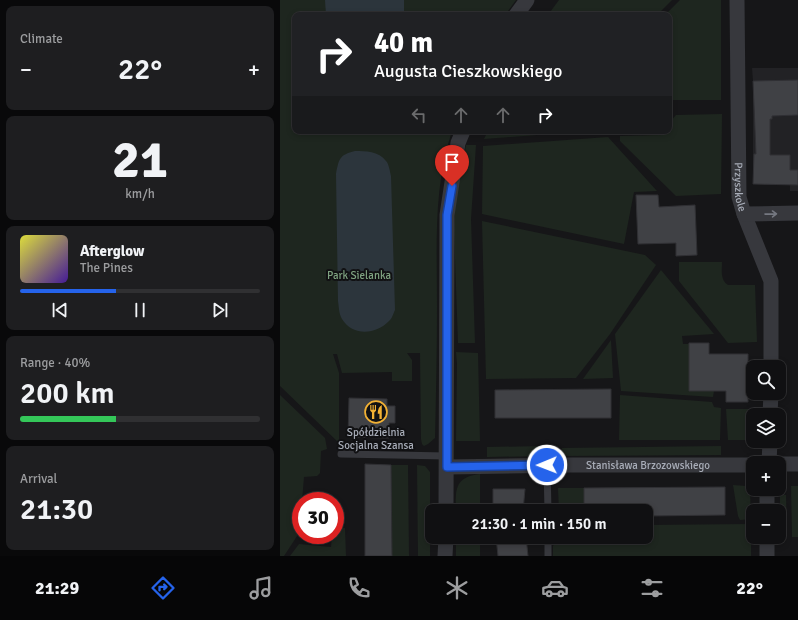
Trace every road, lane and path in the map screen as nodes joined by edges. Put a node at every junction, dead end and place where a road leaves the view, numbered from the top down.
1 (527, 0) edge
2 (737, 0) edge
3 (518, 12) edge
4 (461, 134) edge
5 (798, 213) edge
6 (744, 214) junction
7 (771, 360) edge
8 (341, 454) dead end
9 (447, 461) junction
10 (786, 464) edge
11 (798, 464) edge
12 (547, 465) junction
13 (746, 465) edge
14 (446, 504) edge
15 (548, 504) edge
16 (446, 544) edge
17 (548, 544) edge
18 (767, 544) edge
19 (445, 556) edge
20 (548, 556) edge
21 (767, 556) edge

1 - 3 street
2 - 6 street, Przyszkole
4 - 9 street
6 -> 5 street
6 - 7 street, Przyszkole
8 - 9 lane
9 - 12 street, Stanisława Brzozowskiego
9 - 14 street
10 - 11 street
12 - 13 street, Stanisława Brzozowskiego
12 - 15 lane
16 - 19 street
17 - 20 lane
18 - 21 street

